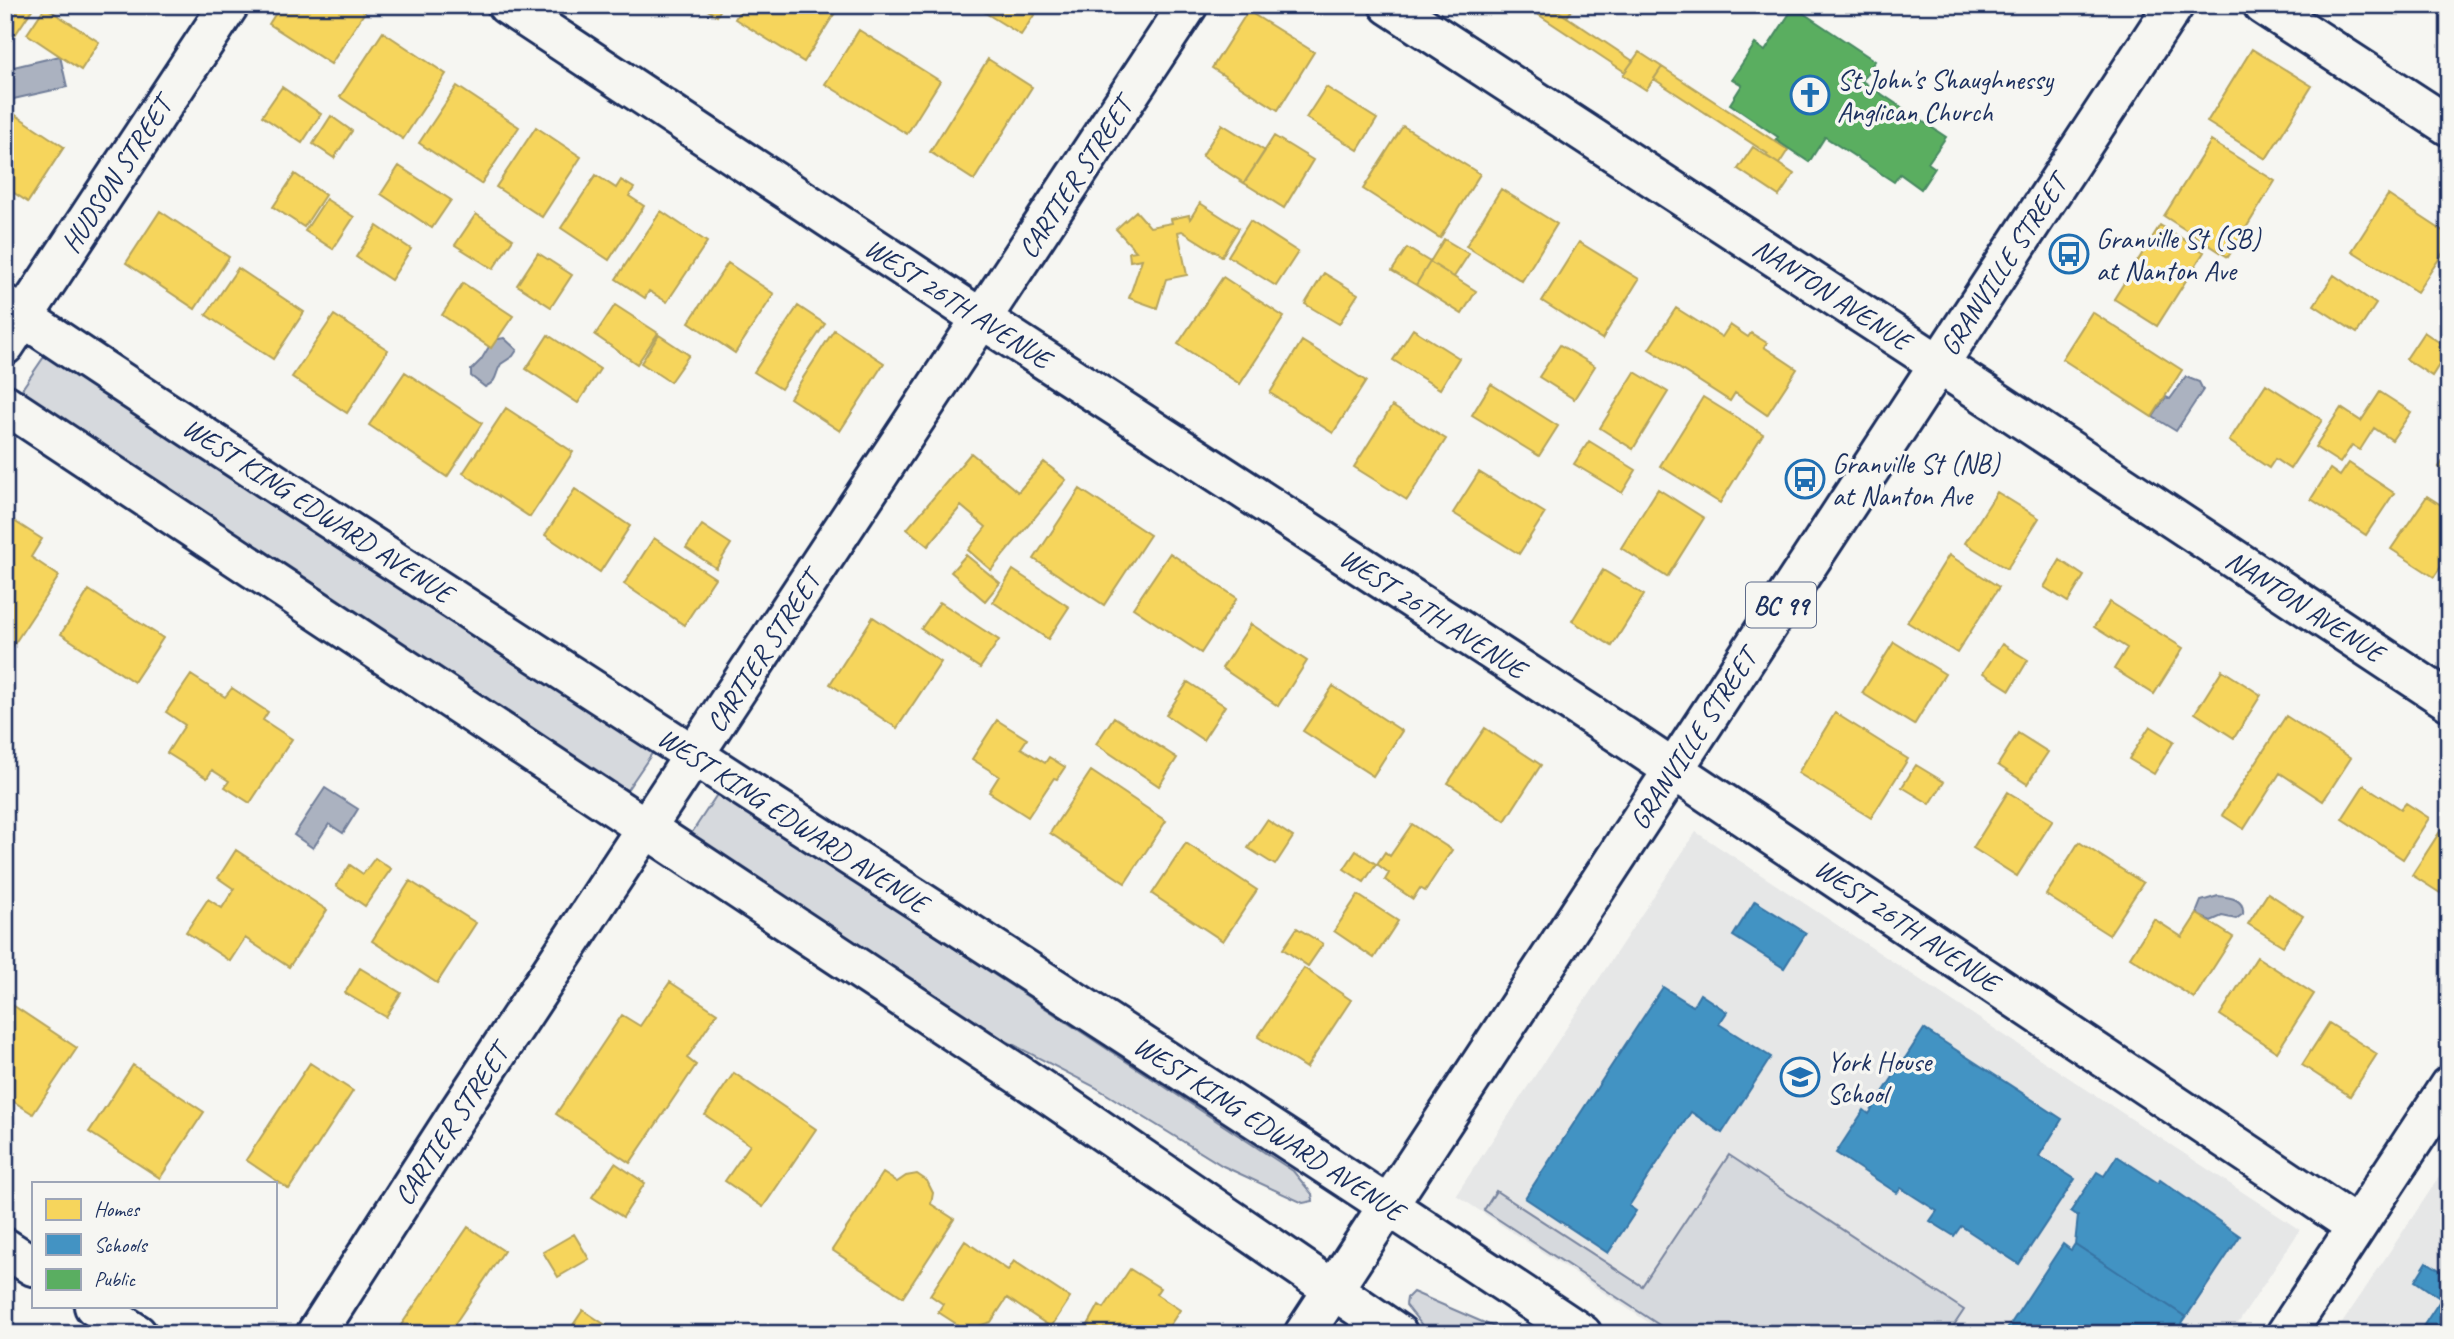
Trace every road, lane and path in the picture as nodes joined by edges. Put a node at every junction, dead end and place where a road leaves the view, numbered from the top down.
1 (229, 5) edge
2 (507, 5) edge
3 (1188, 5) edge
4 (1389, 5) edge
5 (2174, 5) edge
6 (2263, 5) edge
7 (2449, 126) edge
8 (982, 319) junction
9 (11, 322) edge
10 (1939, 364) junction
11 (5, 404) edge
12 (2449, 701) edge
13 (694, 757) junction
14 (1673, 769) junction
15 (647, 828) junction
16 (2449, 1086) edge
17 (1388, 1206) junction
18 (2356, 1226) junction
19 (5, 1248) edge
20 (32, 1265) edge
21 (1333, 1290) junction
22 (97, 1308) edge
23 (137, 1334) edge
24 (316, 1334) edge
25 (1304, 1334) edge
26 (1398, 1334) edge
27 (1582, 1334) edge
28 (2286, 1334) edge

1 - 9 main road, HUDSON STREET
2 - 8 main road, WEST 26TH AVENUE
3 - 8 main road, CARTIER STREET
4 - 10 main road, NANTON AVENUE
5 - 10 main road, GRANVILLE STREET / BC 99
6 - 7 main road
8 - 13 main road, CARTIER STREET
8 - 14 main road, WEST 26TH AVENUE
9 - 13 main road, WEST KING EDWARD AVENUE
10 - 12 main road, NANTON AVENUE
10 - 14 main road, GRANVILLE STREET / BC 99
11 - 15 main road
13 - 15 main road, CARTIER STREET
13 - 17 main road, WEST KING EDWARD AVENUE
14 - 17 main road, GRANVILLE STREET / BC 99
14 - 18 main road, WEST 26TH AVENUE
15 - 21 main road
15 - 24 main road, CARTIER STREET
16 - 18 main road
17 - 21 main road, GRANVILLE STREET / BC 99
17 - 27 main road, WEST KING EDWARD AVENUE
18 - 28 main road
19 - 20 main road
21 - 25 main road, GRANVILLE STREET / BC 99
21 - 26 main road
22 - 23 main road

